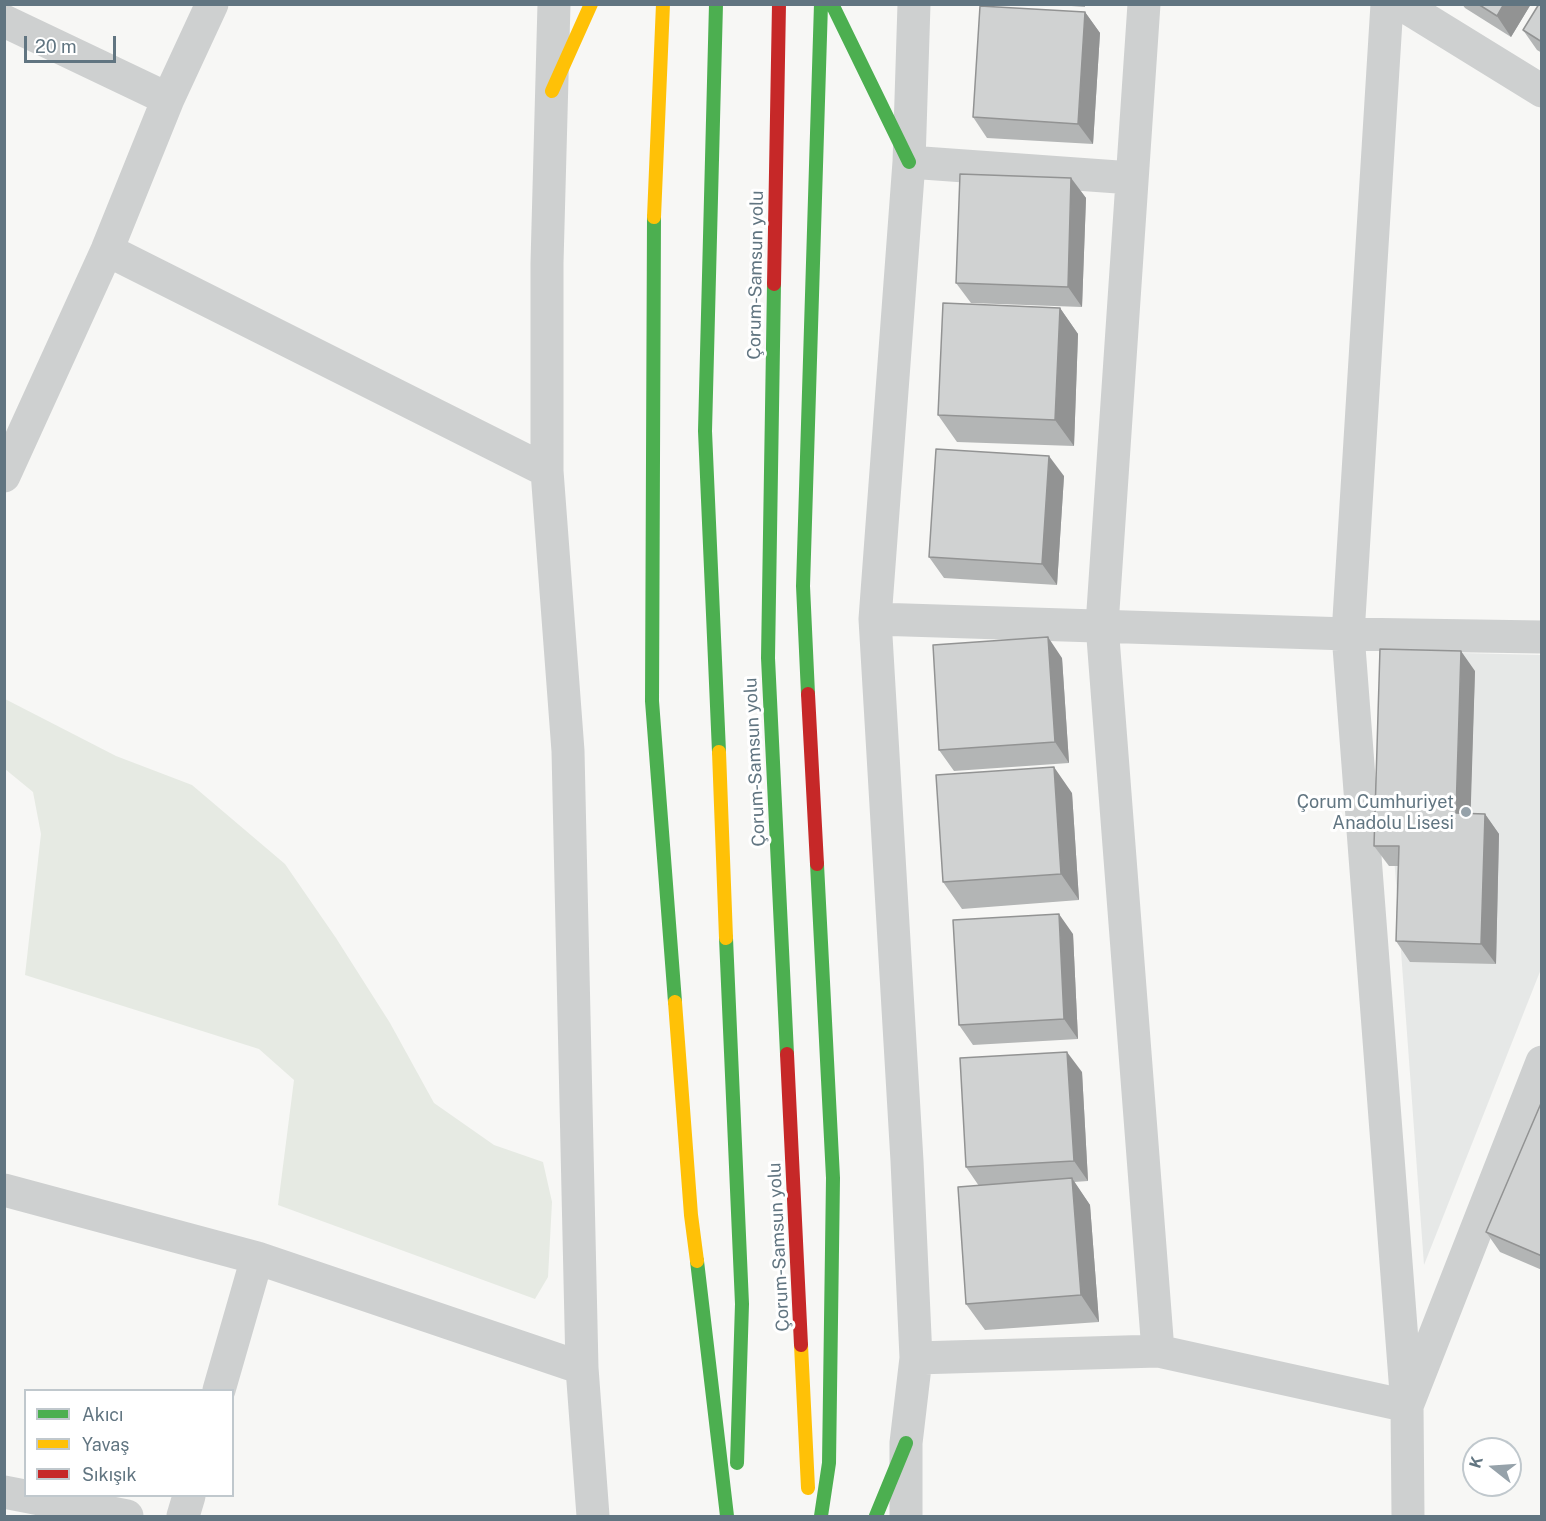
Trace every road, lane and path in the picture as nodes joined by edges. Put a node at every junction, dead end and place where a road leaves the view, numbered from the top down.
1 (212, 4) edge
2 (554, 4) edge
3 (591, 4) edge
4 (663, 4) edge
5 (716, 4) edge
6 (779, 4) edge
7 (821, 4) edge
8 (832, 4) edge
9 (914, 4) edge
10 (1144, 4) edge
11 (1387, 4) edge
12 (1401, 4) edge
13 (4, 21) edge
14 (552, 91) junction
15 (1542, 92) edge
16 (168, 99) junction
17 (909, 162) junction
18 (1132, 178) junction
19 (107, 250) junction
20 (547, 471) junction
21 (4, 476) edge
22 (875, 620) junction
23 (1102, 625) junction
24 (1348, 634) junction
25 (1542, 637) edge
26 (1542, 1062) edge
27 (4, 1190) edge
28 (257, 1258) junction
29 (1158, 1351) junction
30 (916, 1358) junction
31 (582, 1368) junction
32 (219, 1389) edge
33 (1407, 1407) junction
34 (906, 1443) junction
35 (4, 1492) edge
36 (24, 1496) edge
37 (30, 1497) edge
38 (189, 1497) edge
39 (127, 1516) edge
40 (183, 1516) edge
41 (593, 1516) edge
42 (727, 1516) edge
43 (735, 1516) edge
44 (810, 1516) edge
45 (821, 1516) edge
46 (876, 1516) edge
47 (906, 1516) edge
48 (1408, 1516) edge

1 - 16 street
2 - 14 street
3 - 14 highway
4 - 42 highway
5 - 43 highway, Çorum-Samsun yolu
6 - 44 highway, Çorum-Samsun yolu
7 - 45 highway
8 - 17 highway
9 - 17 street
10 - 18 street
11 - 24 street
12 - 15 street
13 - 16 street
14 - 20 street
16 - 19 street
17 - 18 street
17 - 22 street
18 - 23 street
19 - 20 street
19 - 21 street
20 - 31 street
22 - 23 street
22 - 30 street
23 - 24 street
23 - 29 street
24 - 25 street
24 - 33 street
26 - 33 street
27 - 28 street
28 - 31 street
28 - 32 street
29 - 30 street
29 - 33 street
30 - 34 street
31 - 41 street
33 - 48 street
34 - 46 highway
34 - 47 street
35 - 36 street
37 - 39 street
38 - 40 street

